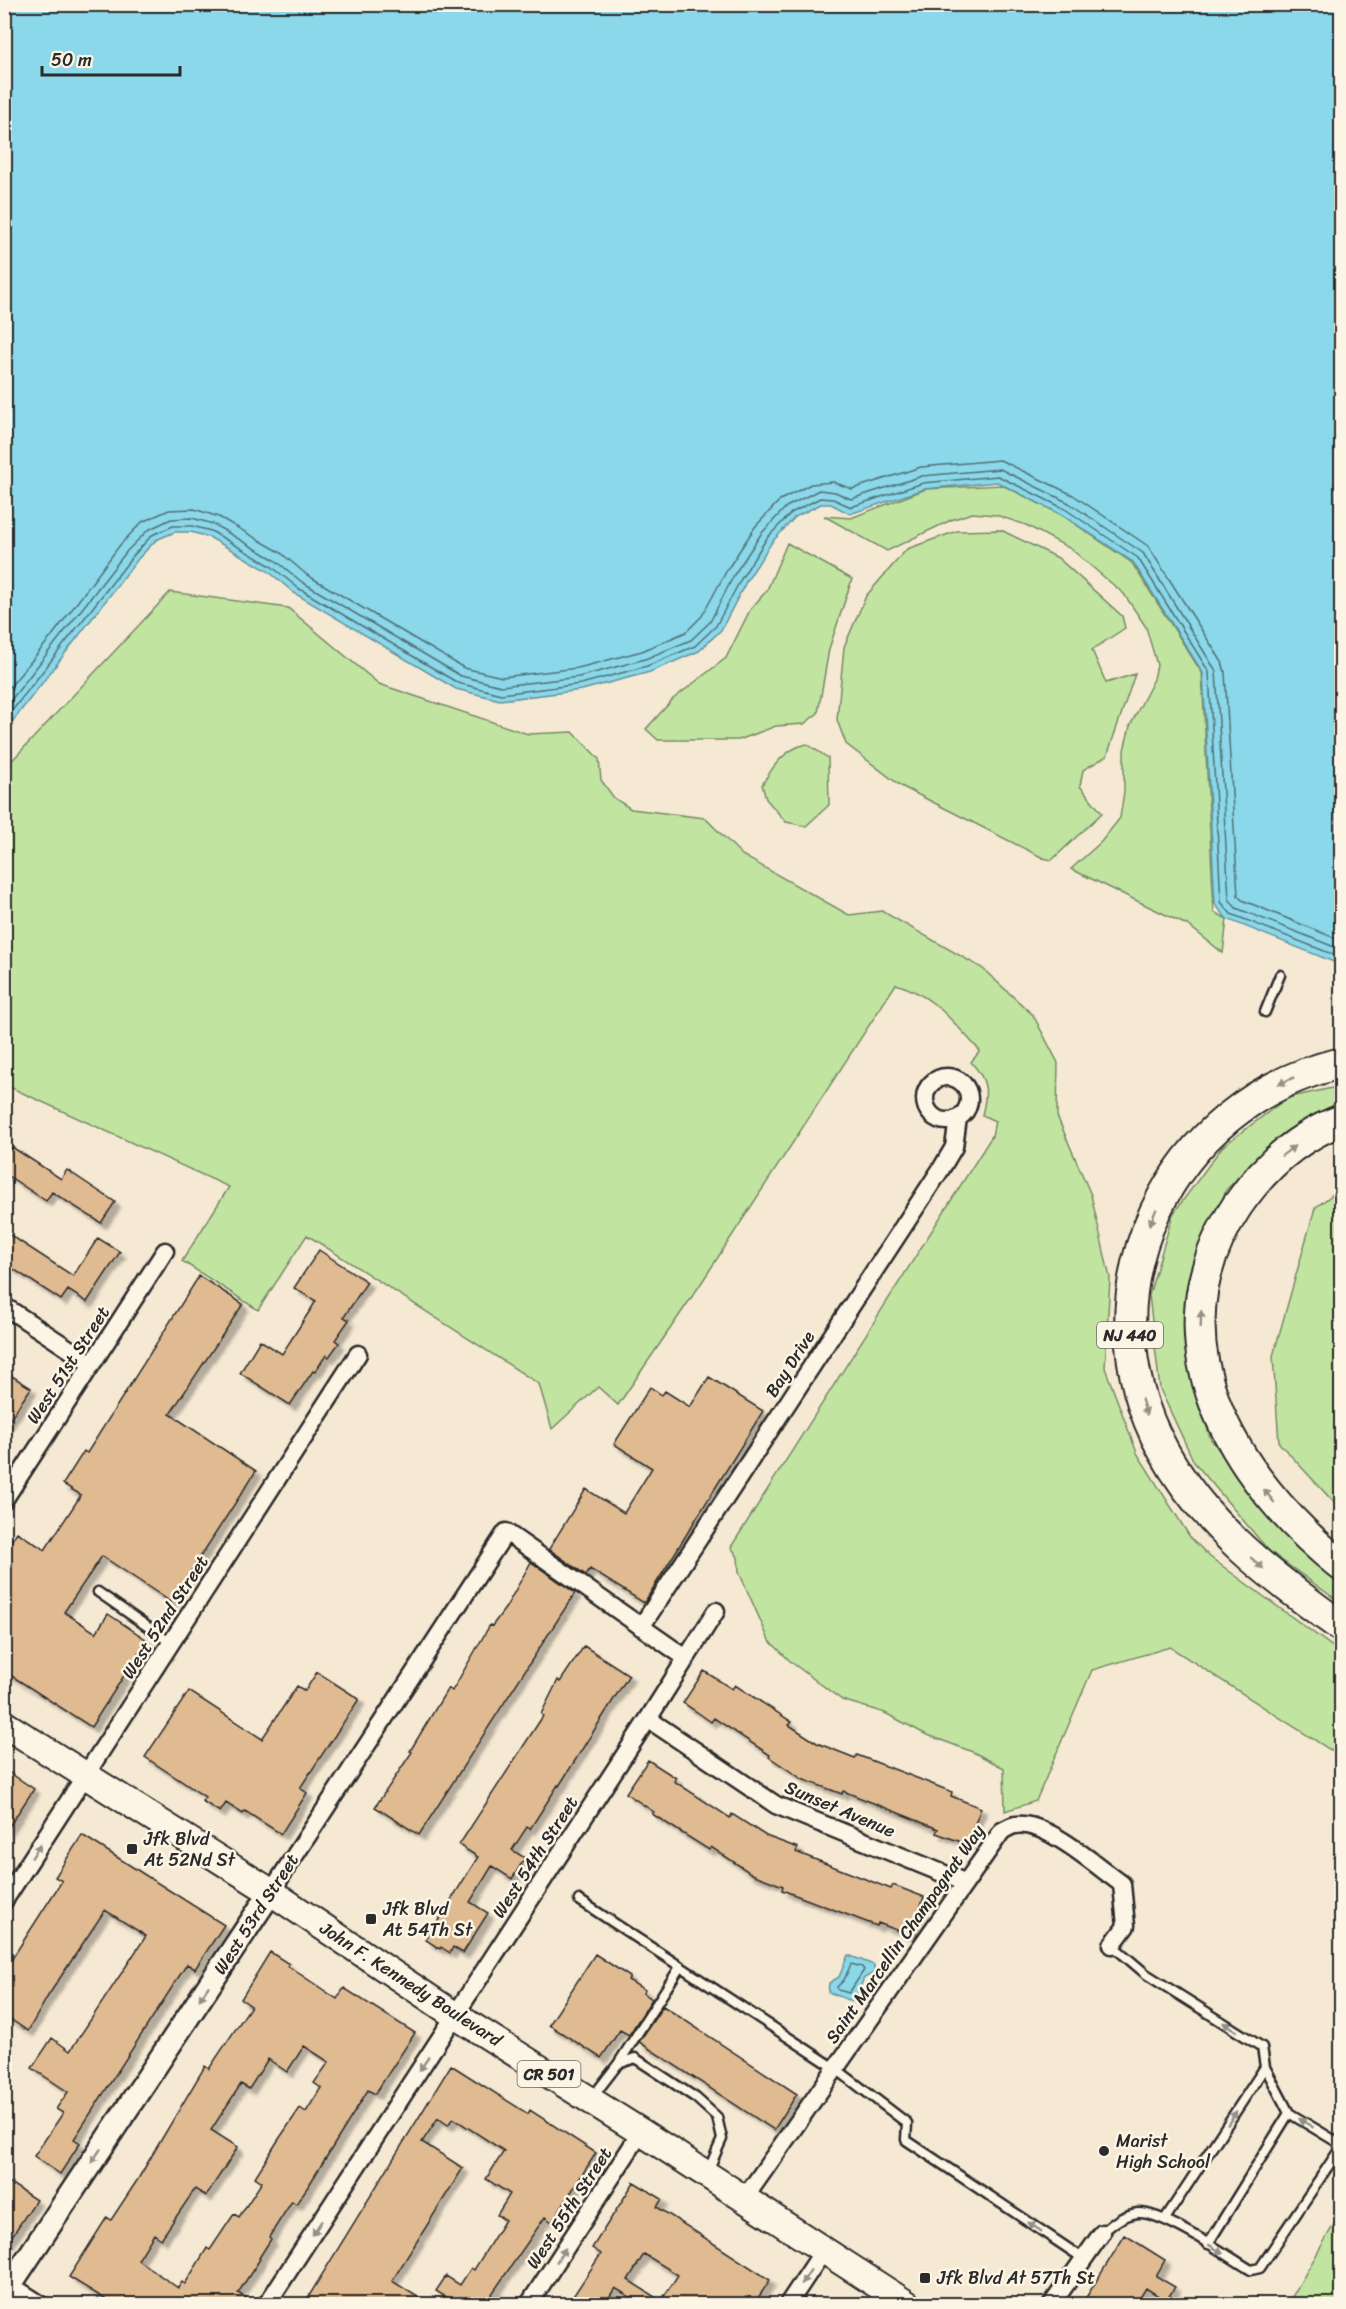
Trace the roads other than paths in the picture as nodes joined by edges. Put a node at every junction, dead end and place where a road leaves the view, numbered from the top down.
1 (1280, 975) dead end
2 (1265, 1012) dead end
3 (1341, 1063) edge
4 (958, 1118) dead end
5 (1341, 1120) edge
6 (165, 1251) dead end
7 (4, 1306) edge
8 (358, 1354) dead end
9 (92, 1364) junction
10 (4, 1500) edge
11 (1341, 1566) edge
12 (98, 1592) dead end
13 (716, 1611) dead end
14 (641, 1627) junction
15 (1341, 1627) edge
16 (171, 1643) junction
17 (686, 1658) junction
18 (648, 1719) junction
19 (4, 1724) edge
20 (85, 1776) junction
21 (964, 1882) junction
22 (271, 1892) junction
23 (579, 1900) dead end
24 (4, 1901) edge
25 (1112, 1945) joint
26 (680, 1967) junction
27 (456, 2016) junction
28 (618, 2064) junction
29 (1265, 2067) junction
30 (835, 2068) junction
31 (590, 2100) junction
32 (1290, 2113) junction
33 (641, 2132) junction
34 (706, 2174) junction
35 (744, 2199) junction
36 (1165, 2219) junction
37 (1102, 2233) joint
38 (1208, 2244) junction
39 (824, 2250) junction
40 (1084, 2259) junction
41 (6, 2286) edge
42 (40, 2304) edge
43 (267, 2304) edge
44 (529, 2304) edge
45 (788, 2304) edge
46 (907, 2304) edge
47 (1052, 2304) edge

1 - 2 lane
3 -> 15 highway, NJ 440
4 - 14 street, Bay Drive
11 -> 5 highway
6 - 9 street, West 51st Street
7 - 9 street
8 - 16 street, West 52nd Street
9 - 10 street, West 51st Street
12 - 16 lane
13 - 17 street, West 54th Street
14 - 17 street
14 - 22 street, West 53rd Street
16 - 20 street, West 52nd Street
17 - 18 street, West 54th Street
18 - 21 street, Sunset Avenue
18 - 27 street, West 54th Street
19 - 20 main road, John F. Kennedy Boulevard / CR 501
20 - 22 main road, John F. Kennedy Boulevard / CR 501
24 -> 20 street, West 52nd Street
21 - 25 street, Saint Marcellin Champagnat Way
21 - 30 street, Saint Marcellin Champagnat Way
22 - 27 main road, John F. Kennedy Boulevard / CR 501
22 -> 41 street, West 53rd Street
23 - 26 lane
29 -> 25 lane
26 - 28 lane
26 - 30 lane
27 - 31 main road, John F. Kennedy Boulevard / CR 501
27 -> 43 street, West 54th Street
28 - 31 lane
28 - 34 lane
29 - 32 lane
36 -> 29 lane
30 - 35 street, Saint Marcellin Champagnat Way
40 -> 30 lane
31 - 33 main road, John F. Kennedy Boulevard / CR 501
32 - 38 lane
38 -> 32 lane
33 - 34 main road, John F. Kennedy Boulevard / CR 501
44 -> 33 street, West 55th Street
34 - 35 main road, John F. Kennedy Boulevard / CR 501
35 - 39 main road, John F. Kennedy Boulevard / CR 501
36 - 37 lane
36 - 38 lane
37 - 40 street
39 -> 45 street
39 - 46 main road, John F. Kennedy Boulevard / CR 501
40 - 47 street
41 - 42 street

